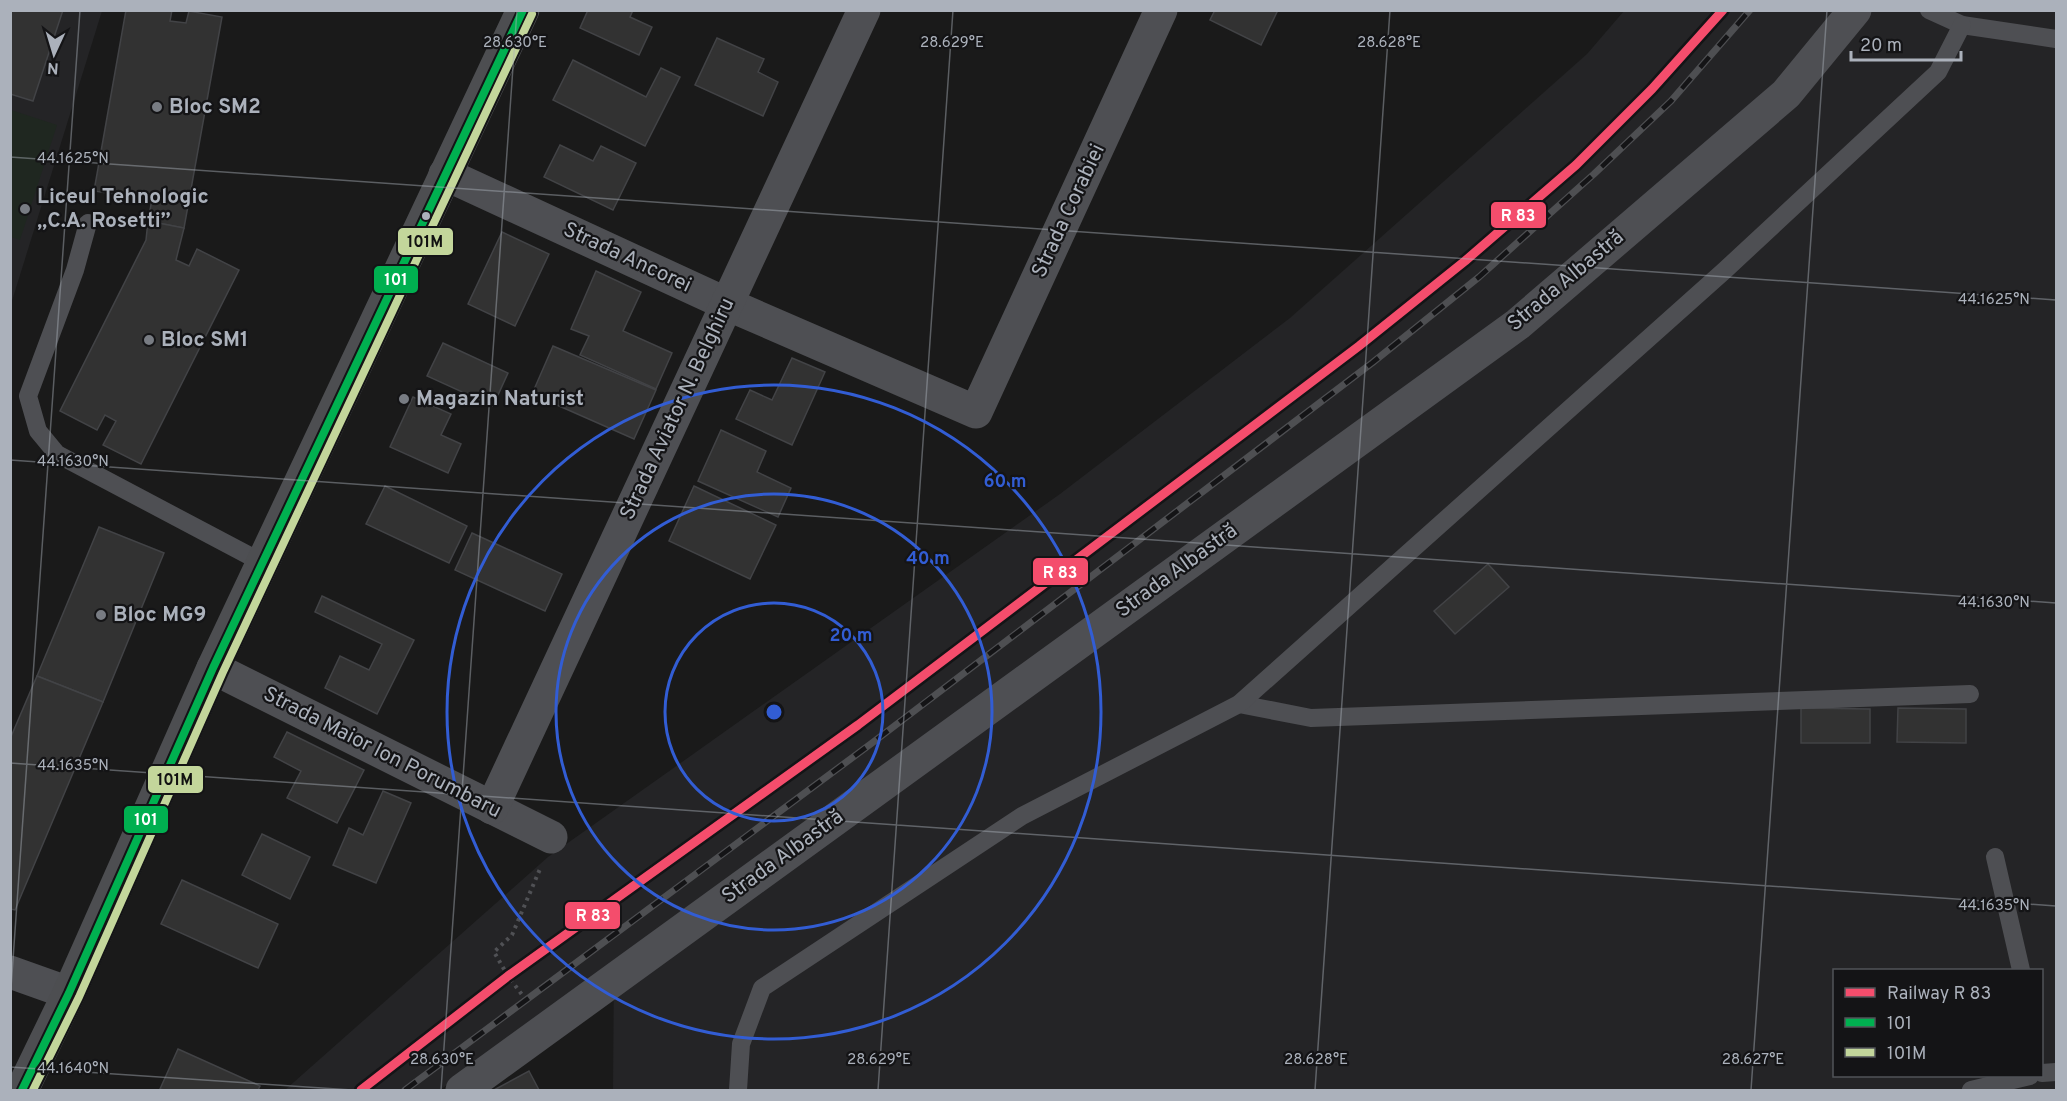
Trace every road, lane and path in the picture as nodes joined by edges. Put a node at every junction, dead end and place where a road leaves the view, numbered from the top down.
1 (523, 10) edge
2 (864, 10) edge
3 (1161, 10) edge
4 (1855, 10) edge
5 (1929, 10) edge
6 (1962, 25) junction
7 (2056, 39) edge
8 (445, 174) junction
9 (88, 223) dead end
10 (727, 304) junction
11 (976, 411) joint
12 (263, 563) junction
13 (213, 668) junction
14 (1970, 694) dead end
15 (1239, 704) junction
16 (492, 808) junction
17 (551, 837) dead end
18 (1995, 856) dead end
19 (535, 884) dead end
20 (2021, 969) edge
21 (10, 972) edge
22 (69, 993) junction
23 (530, 1008) dead end
24 (2020, 1077) edge
25 (22, 1090) edge
26 (462, 1090) edge
27 (738, 1090) edge
28 (1971, 1090) edge

1 - 8 street
2 - 10 street, Strada Aviator N. Belghiru
3 - 11 street, Strada Corabiei
4 - 26 street, Strada Albastră
5 - 6 lane
6 - 7 lane
6 - 15 lane
8 - 10 street, Strada Ancorei
8 - 12 street
9 - 12 lane
10 - 11 street, Strada Ancorei
10 - 16 street, Strada Aviator N. Belghiru
12 - 13 street
13 - 16 street, Strada Maior Ion Porumbaru
13 - 22 street
14 - 15 lane
15 - 27 lane
16 - 17 street, Strada Maior Ion Porumbaru
18 - 20 lane
19 - 23 path
21 - 22 street
22 - 25 street
24 - 28 lane

